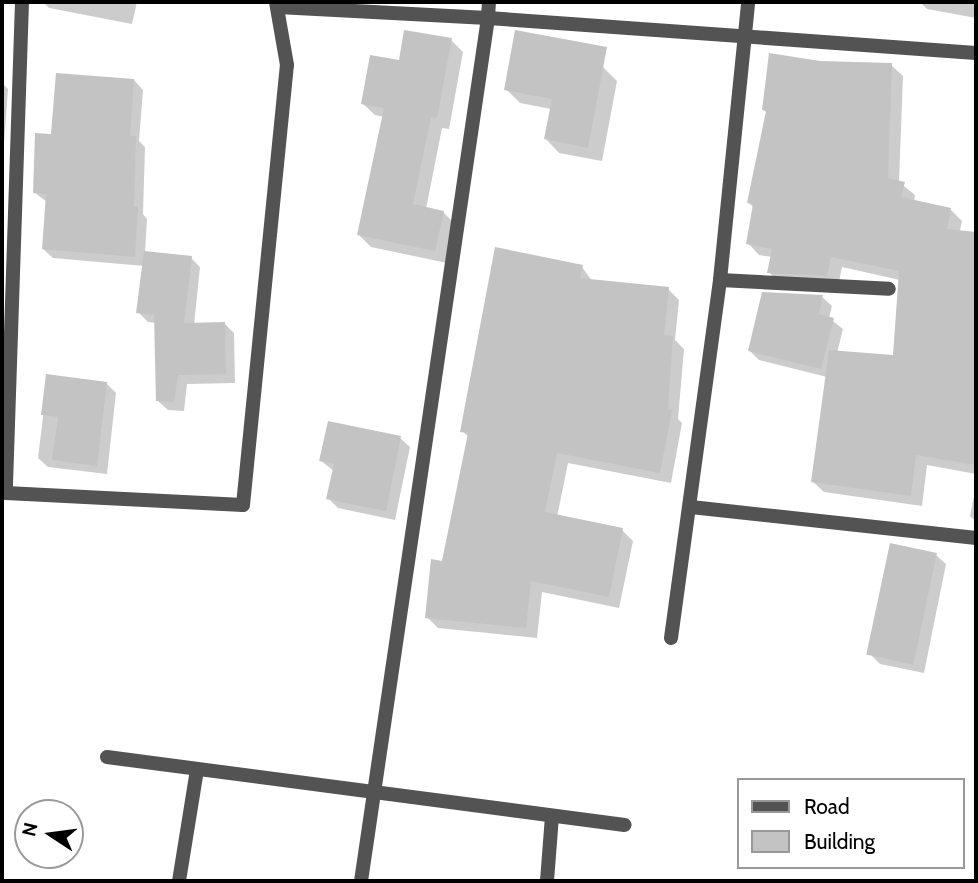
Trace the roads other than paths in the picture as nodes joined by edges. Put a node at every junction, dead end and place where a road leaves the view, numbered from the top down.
1 (22, 2) edge
2 (489, 2) edge
3 (748, 2) edge
4 (277, 4) edge
5 (488, 18) junction
6 (744, 37) junction
7 (976, 53) edge
8 (720, 280) junction
9 (889, 289) dead end
10 (6, 353) edge
11 (691, 507) junction
12 (976, 538) edge
13 (671, 638) dead end
14 (107, 757) dead end
15 (197, 770) junction
16 (373, 794) junction
17 (552, 816) junction
18 (625, 825) dead end
19 (179, 881) edge
20 (360, 881) edge
21 (547, 881) edge

1 - 10 street
2 - 5 street
3 - 6 street
4 - 5 street
4 - 10 street
5 - 6 street
5 - 16 street
6 - 7 street
6 - 8 street
8 - 9 street
8 - 11 street
11 - 12 street
11 - 13 street
14 - 15 street
15 - 16 street
15 - 19 street
16 - 17 street
16 - 20 street
17 - 18 street
17 - 21 street

